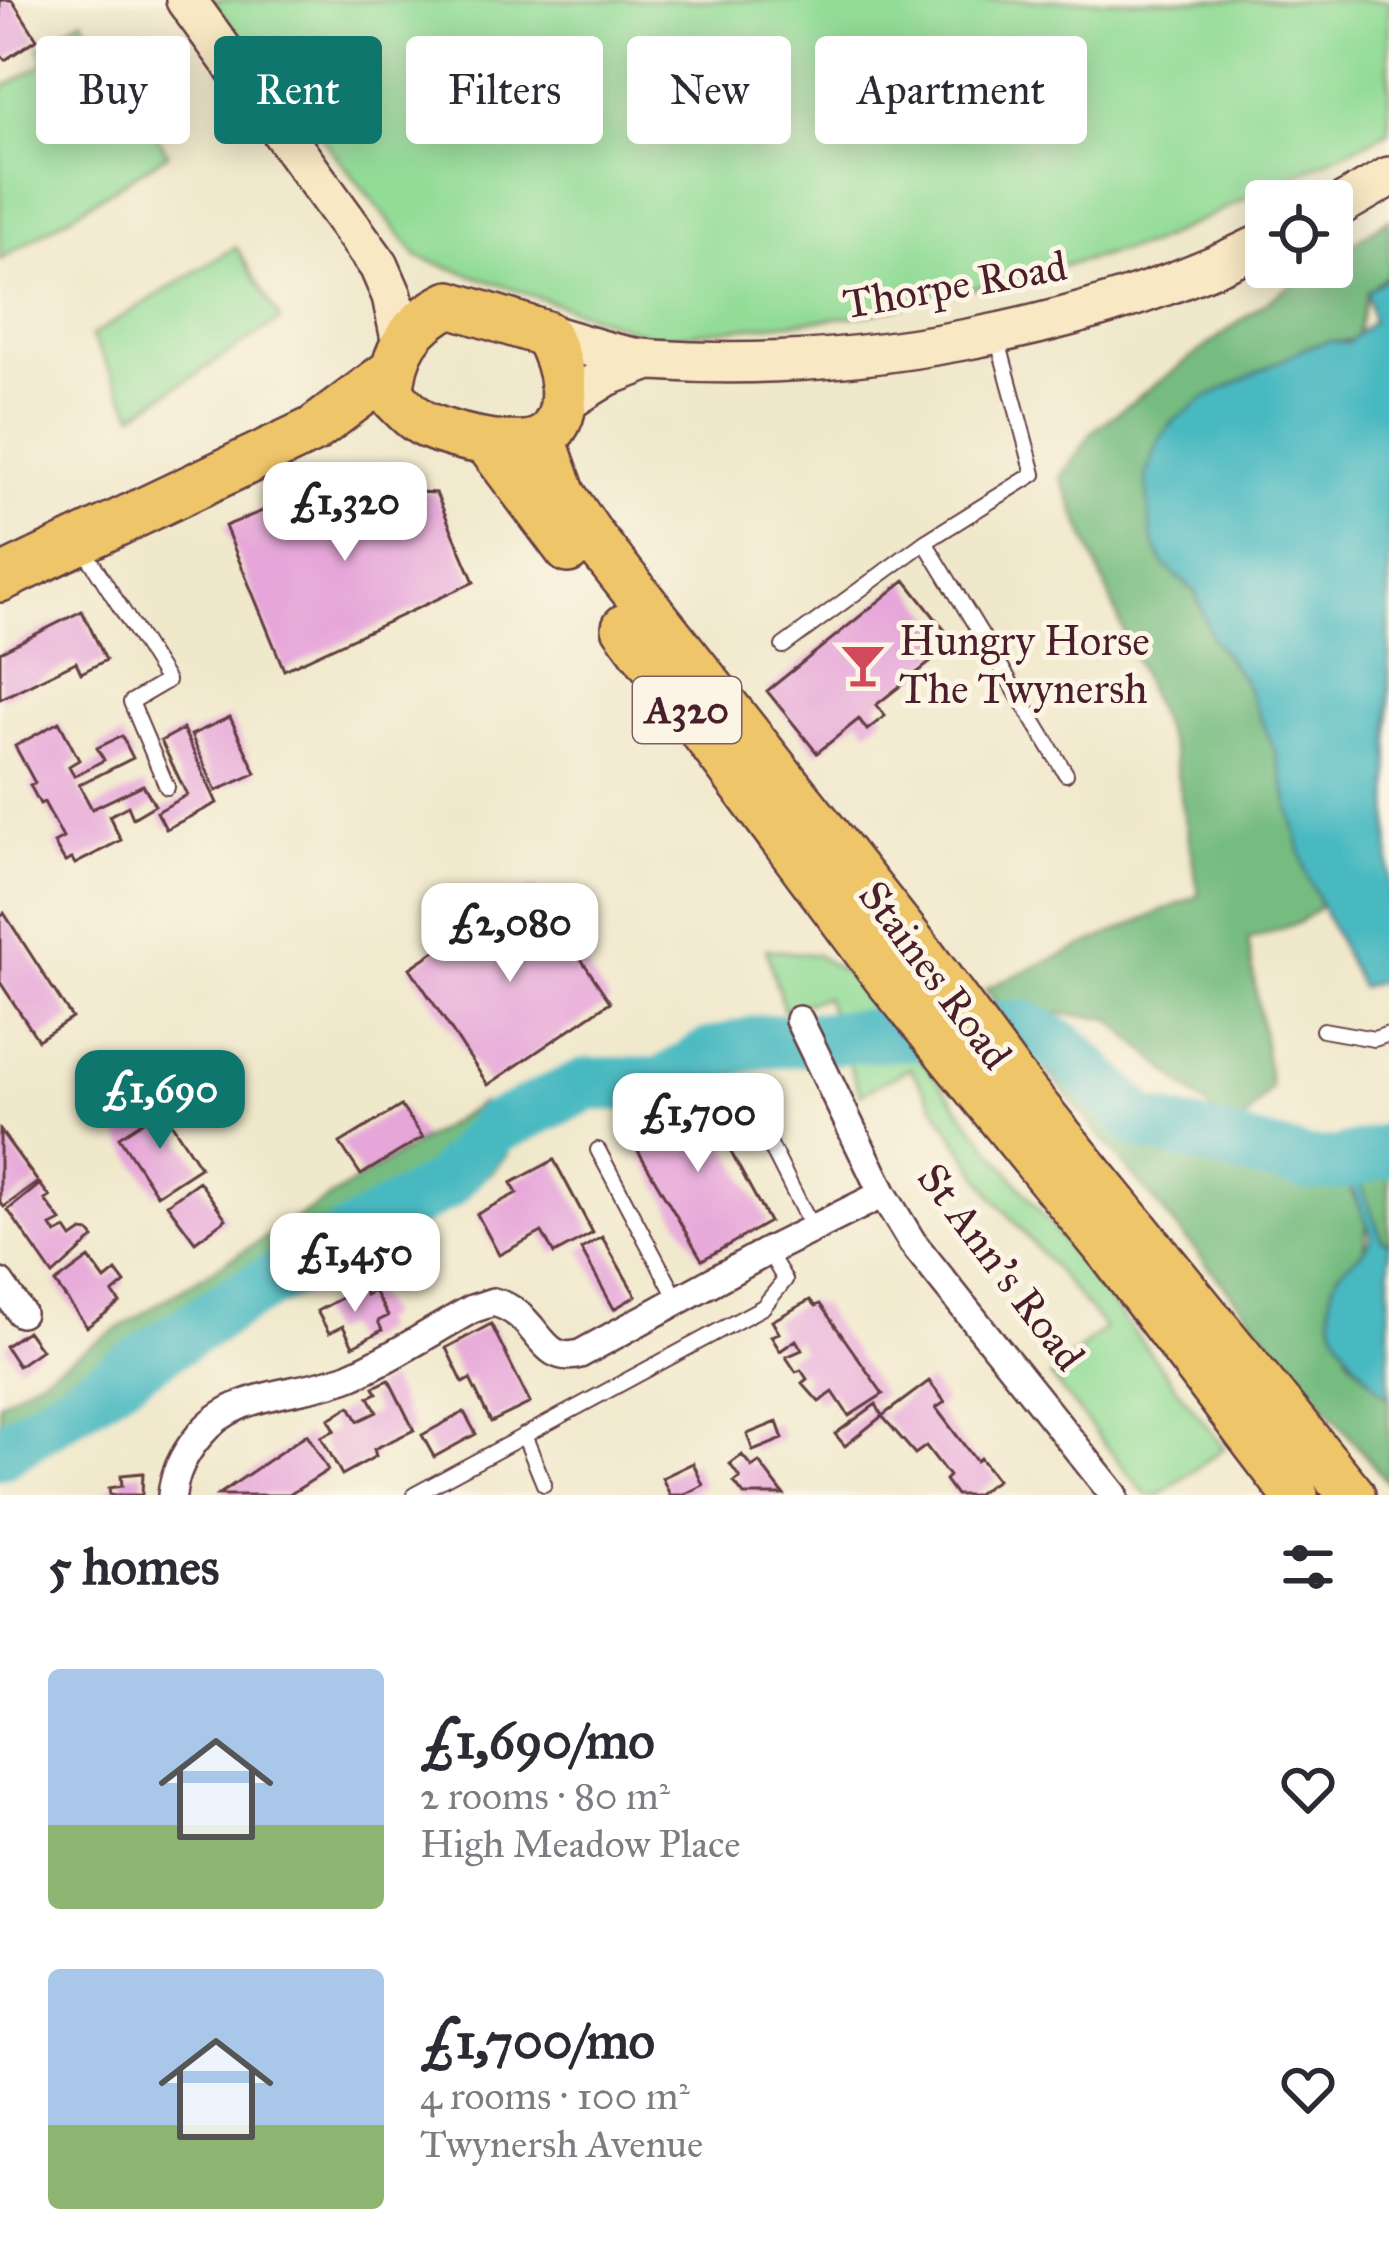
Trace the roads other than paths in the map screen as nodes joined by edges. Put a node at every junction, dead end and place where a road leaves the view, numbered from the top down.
1 (186, 0) edge
2 (1389, 177) edge
3 (1353, 198) edge
4 (1245, 253) edge
5 (380, 266) junction
6 (450, 304) junction
7 (996, 332) junction
8 (546, 334) junction
9 (397, 357) junction
10 (650, 360) junction
11 (553, 421) junction
12 (422, 424) junction
13 (313, 430) junction
14 (487, 442) junction
15 (925, 542) junction
16 (80, 544) junction
17 (0, 579) edge
18 (783, 646) dead end
19 (1066, 774) dead end
20 (167, 787) dead end
21 (802, 804) junction
22 (839, 913) junction
23 (904, 966) junction
24 (799, 1020) dead end
25 (1322, 1030) dead end
26 (1389, 1034) edge
27 (996, 1084) junction
28 (743, 1091) dead end
29 (598, 1150) dead end
30 (883, 1194) junction
31 (812, 1228) junction
32 (768, 1251) junction
33 (0, 1283) edge
34 (677, 1299) junction
35 (21, 1313) dead end
36 (524, 1435) junction
37 (544, 1484) dead end
38 (172, 1495) edge
39 (414, 1495) edge
40 (1114, 1495) edge
41 (1295, 1495) edge
42 (1352, 1495) edge

1 - 5 main road
2 - 3 main road
4 - 7 main road, Thorpe Road
5 - 6 main road
5 - 9 main road
6 - 8 main road
6 - 9 main road
7 - 10 main road, Thorpe Road
7 - 15 lane
8 - 10 main road, Thorpe Road
8 - 11 main road
9 - 12 main road
9 - 13 main road
10 - 11 main road, Thorpe Road
11 - 14 main road
11 - 21 main road, Staines Road / A320
12 - 13 main road
12 - 14 main road
13 - 16 main road
14 - 22 main road, Staines Road / A320
15 - 18 lane
15 - 19 lane
16 - 17 main road
16 - 20 lane
21 - 22 main road
21 - 23 main road, Staines Road / A320
22 - 23 main road, Staines Road / A320
23 - 27 main road, Staines Road / A320
24 - 30 street, St Ann's Road
25 - 26 lane
27 - 41 main road, Staines Road / A320
27 - 42 main road, Staines Road / A320
28 - 31 lane
29 - 34 lane
30 - 31 street
30 - 40 street, St Ann's Road
31 - 32 street
32 - 34 street
32 - 36 lane
33 - 35 street
34 - 38 street
36 - 37 lane
36 - 39 lane

